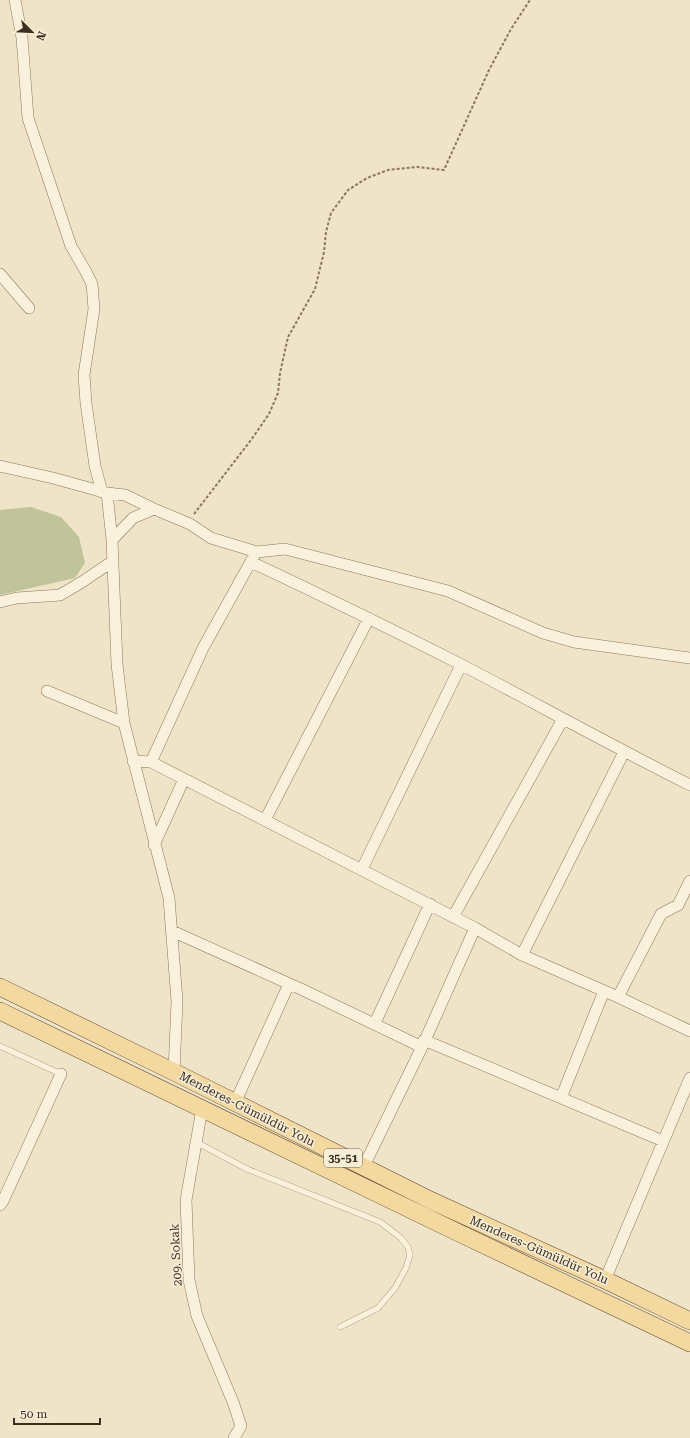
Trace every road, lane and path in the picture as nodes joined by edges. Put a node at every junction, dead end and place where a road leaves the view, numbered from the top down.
1 (14, 0) edge
2 (530, 0) edge
3 (0, 274) edge
4 (29, 308) dead end
5 (0, 466) edge
6 (104, 492) junction
7 (154, 509) junction
8 (190, 524) junction
9 (112, 540) junction
10 (257, 552) junction
11 (113, 561) junction
12 (251, 562) junction
13 (0, 602) edge
14 (369, 618) junction
15 (690, 658) edge
16 (460, 665) junction
17 (47, 691) dead end
18 (563, 719) junction
19 (124, 723) junction
20 (624, 752) junction
21 (133, 761) junction
22 (150, 762) junction
23 (184, 778) junction
24 (690, 785) edge
25 (264, 820) junction
26 (154, 845) junction
27 (362, 870) junction
28 (690, 881) edge
29 (430, 904) junction
30 (453, 917) junction
31 (475, 928) junction
32 (172, 931) junction
33 (522, 955) junction
34 (289, 984) junction
35 (0, 988) edge
36 (604, 991) junction
37 (618, 997) junction
38 (0, 1011) edge
39 (375, 1024) junction
40 (690, 1032) edge
41 (423, 1043) junction
42 (0, 1046) edge
43 (174, 1072) junction
44 (61, 1074) joint
45 (690, 1078) edge
46 (561, 1098) junction
47 (235, 1103) junction
48 (202, 1109) junction
49 (663, 1141) junction
50 (196, 1142) junction
51 (363, 1168) junction
52 (0, 1205) edge
53 (605, 1280) junction
54 (690, 1321) edge
55 (340, 1327) dead end
56 (690, 1343) edge
57 (234, 1438) edge

1 - 6 street
2 - 8 path
3 - 4 street
5 - 6 street
6 - 7 street
6 - 9 street
7 - 8 street
7 - 9 street
8 - 10 street
9 - 11 street
10 - 12 street
10 - 15 street
11 - 13 street
11 - 19 street
12 - 14 street
12 - 22 street
14 - 16 street
14 - 25 street
16 - 18 street
16 - 27 street
17 - 19 street
18 - 20 street
18 - 30 street
19 - 21 street
20 - 24 street
20 - 33 street
21 - 22 street
21 - 26 street
22 - 23 street
23 - 25 street
23 - 26 street
25 - 27 street
26 - 32 street
27 - 29 street
28 - 37 street
29 - 30 street
29 - 39 street
30 - 31 street
31 - 33 street
31 - 41 street
32 - 34 street
32 - 43 street
33 - 36 street
34 - 39 street
34 - 47 street
35 - 43 main road, Menderes-Gümüldür Yolu / 35-51
36 - 37 street
36 - 46 street
37 - 40 street
38 - 48 main road, Menderes-Gümüldür Yolu / 35-51
39 - 41 street
41 - 46 street
41 - 51 street
42 - 44 lane
43 - 47 main road, Menderes-Gümüldür Yolu / 35-51
44 - 52 street
45 - 49 street
46 - 49 street
47 - 51 main road, Menderes-Gümüldür Yolu / 35-51
48 - 50 street, 209. Sokak
48 - 56 main road, Menderes-Gümüldür Yolu / 35-51
49 - 53 street
50 - 55 lane
50 - 57 street, 209. Sokak
51 - 53 main road, Menderes-Gümüldür Yolu / 35-51
53 - 54 main road, Menderes-Gümüldür Yolu / 35-51

